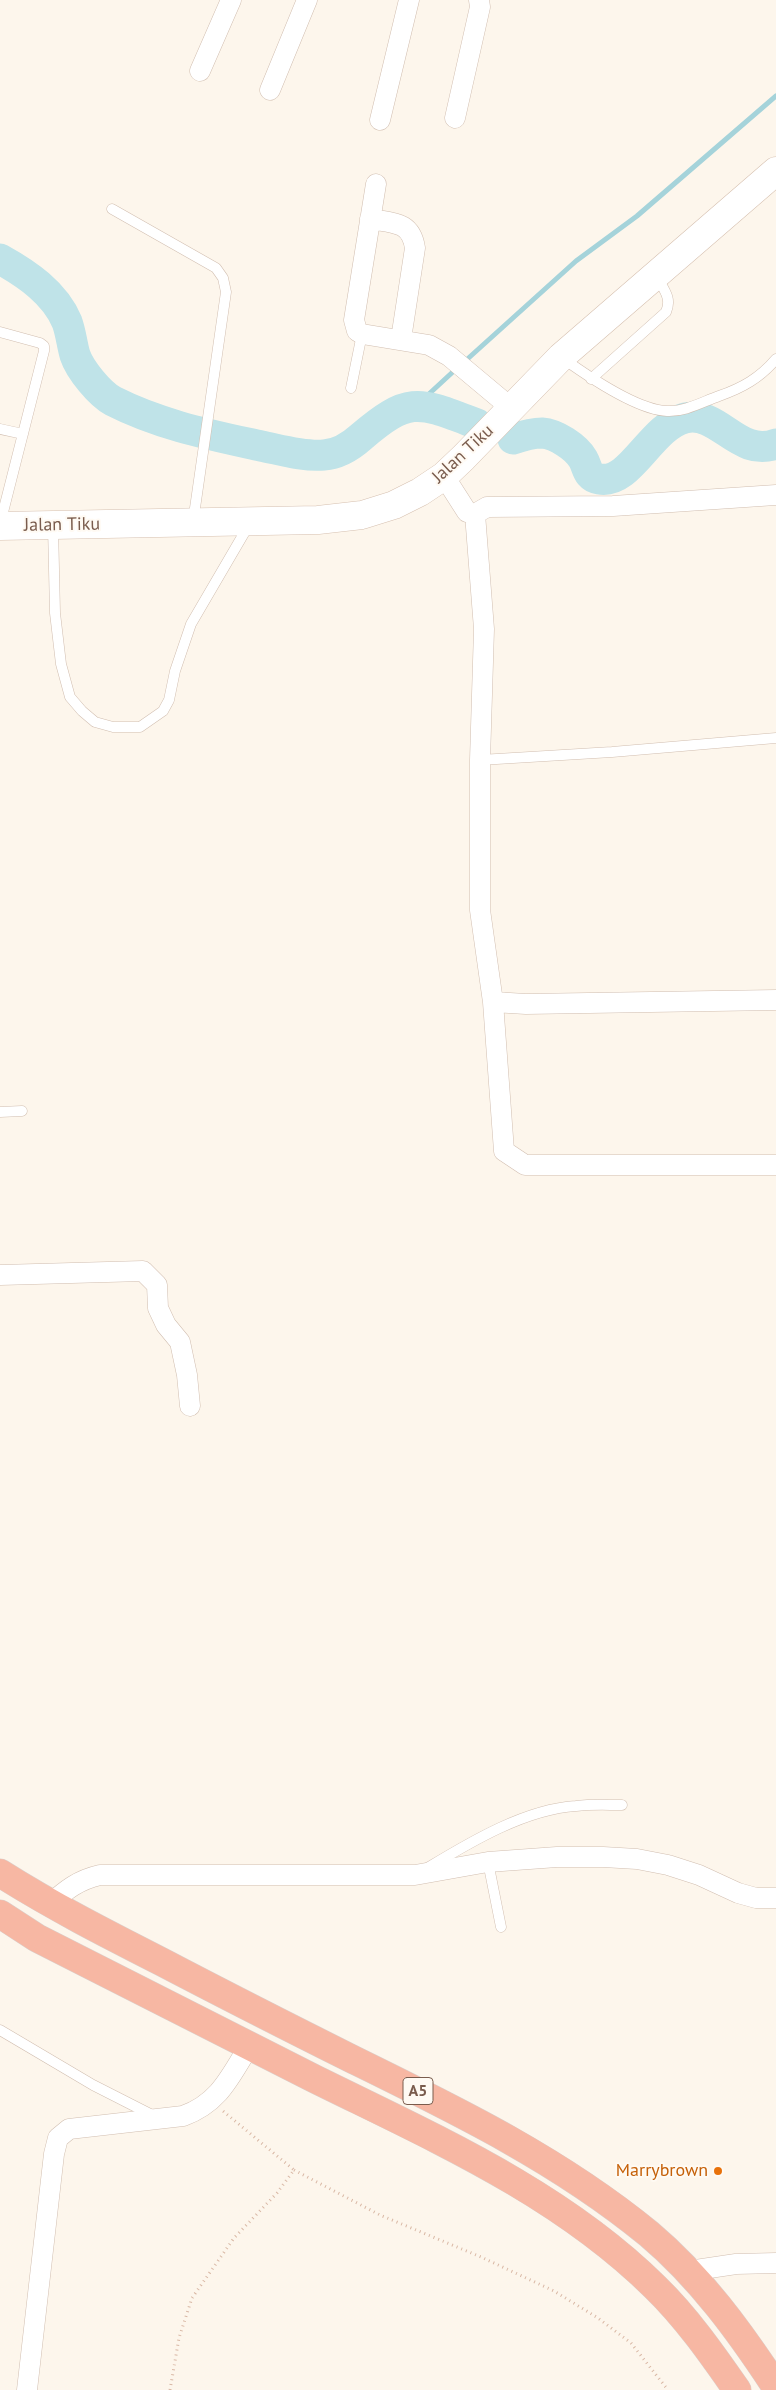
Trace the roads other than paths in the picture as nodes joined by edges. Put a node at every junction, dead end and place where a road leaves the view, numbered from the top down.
1 (231, 0) edge
2 (307, 0) edge
3 (409, 0) edge
4 (478, 0) edge
5 (200, 71) dead end
6 (270, 90) dead end
7 (455, 118) dead end
8 (380, 120) dead end
9 (776, 172) edge
10 (376, 184) dead end
11 (112, 209) dead end
12 (370, 219) junction
13 (655, 274) junction
14 (0, 332) edge
15 (362, 334) junction
16 (401, 339) junction
17 (561, 357) junction
18 (776, 359) edge
19 (592, 379) junction
20 (351, 388) dead end
21 (510, 407) junction
22 (0, 428) edge
23 (22, 434) junction
24 (444, 476) junction
25 (776, 495) edge
26 (475, 514) junction
27 (251, 522) junction
28 (192, 523) junction
29 (0, 525) edge
30 (53, 525) junction
31 (776, 738) edge
32 (480, 760) junction
33 (776, 1000) edge
34 (493, 1002) junction
35 (22, 1111) dead end
36 (0, 1112) edge
37 (776, 1165) edge
38 (0, 1275) edge
39 (190, 1406) dead end
40 (622, 1805) dead end
41 (488, 1862) junction
42 (0, 1872) edge
43 (415, 1875) junction
44 (776, 1898) edge
45 (50, 1904) junction
46 (0, 1914) edge
47 (501, 1927) dead end
48 (0, 2030) edge
49 (249, 2046) junction
50 (160, 2120) junction
51 (776, 2263) edge
52 (689, 2271) junction
53 (776, 2387) edge
54 (27, 2390) edge
55 (737, 2390) edge

1 - 5 street
2 - 6 street
3 - 8 street
4 - 7 street
9 - 13 main road, Jalan Tiku
10 - 12 street
11 - 28 lane
12 - 15 street
12 - 16 street
13 - 17 main road, Jalan Tiku
13 - 19 lane
14 - 23 lane
15 - 16 street
15 - 20 lane
16 - 21 street
17 - 19 lane
17 - 21 main road, Jalan Tiku
18 - 19 lane
21 - 24 main road, Jalan Tiku
22 - 23 lane
23 - 29 lane
24 - 26 street
24 - 27 main road, Jalan Tiku
25 - 26 street
26 - 32 street
27 - 28 main road, Jalan Tiku
27 - 30 lane
28 - 30 main road, Jalan Tiku
29 - 30 main road, Jalan Tiku
31 - 32 lane
32 - 34 street
33 - 34 street
34 - 37 street
35 - 36 lane
38 - 39 street
40 - 43 lane
41 - 43 street
41 - 44 street
41 - 47 lane
42 - 45 highway, A5
43 - 45 street
45 - 52 highway, A5
46 - 49 highway, A5
48 - 50 lane
49 - 50 street
49 - 55 highway, A5
50 - 54 street
51 - 52 street
52 - 53 highway, A5

